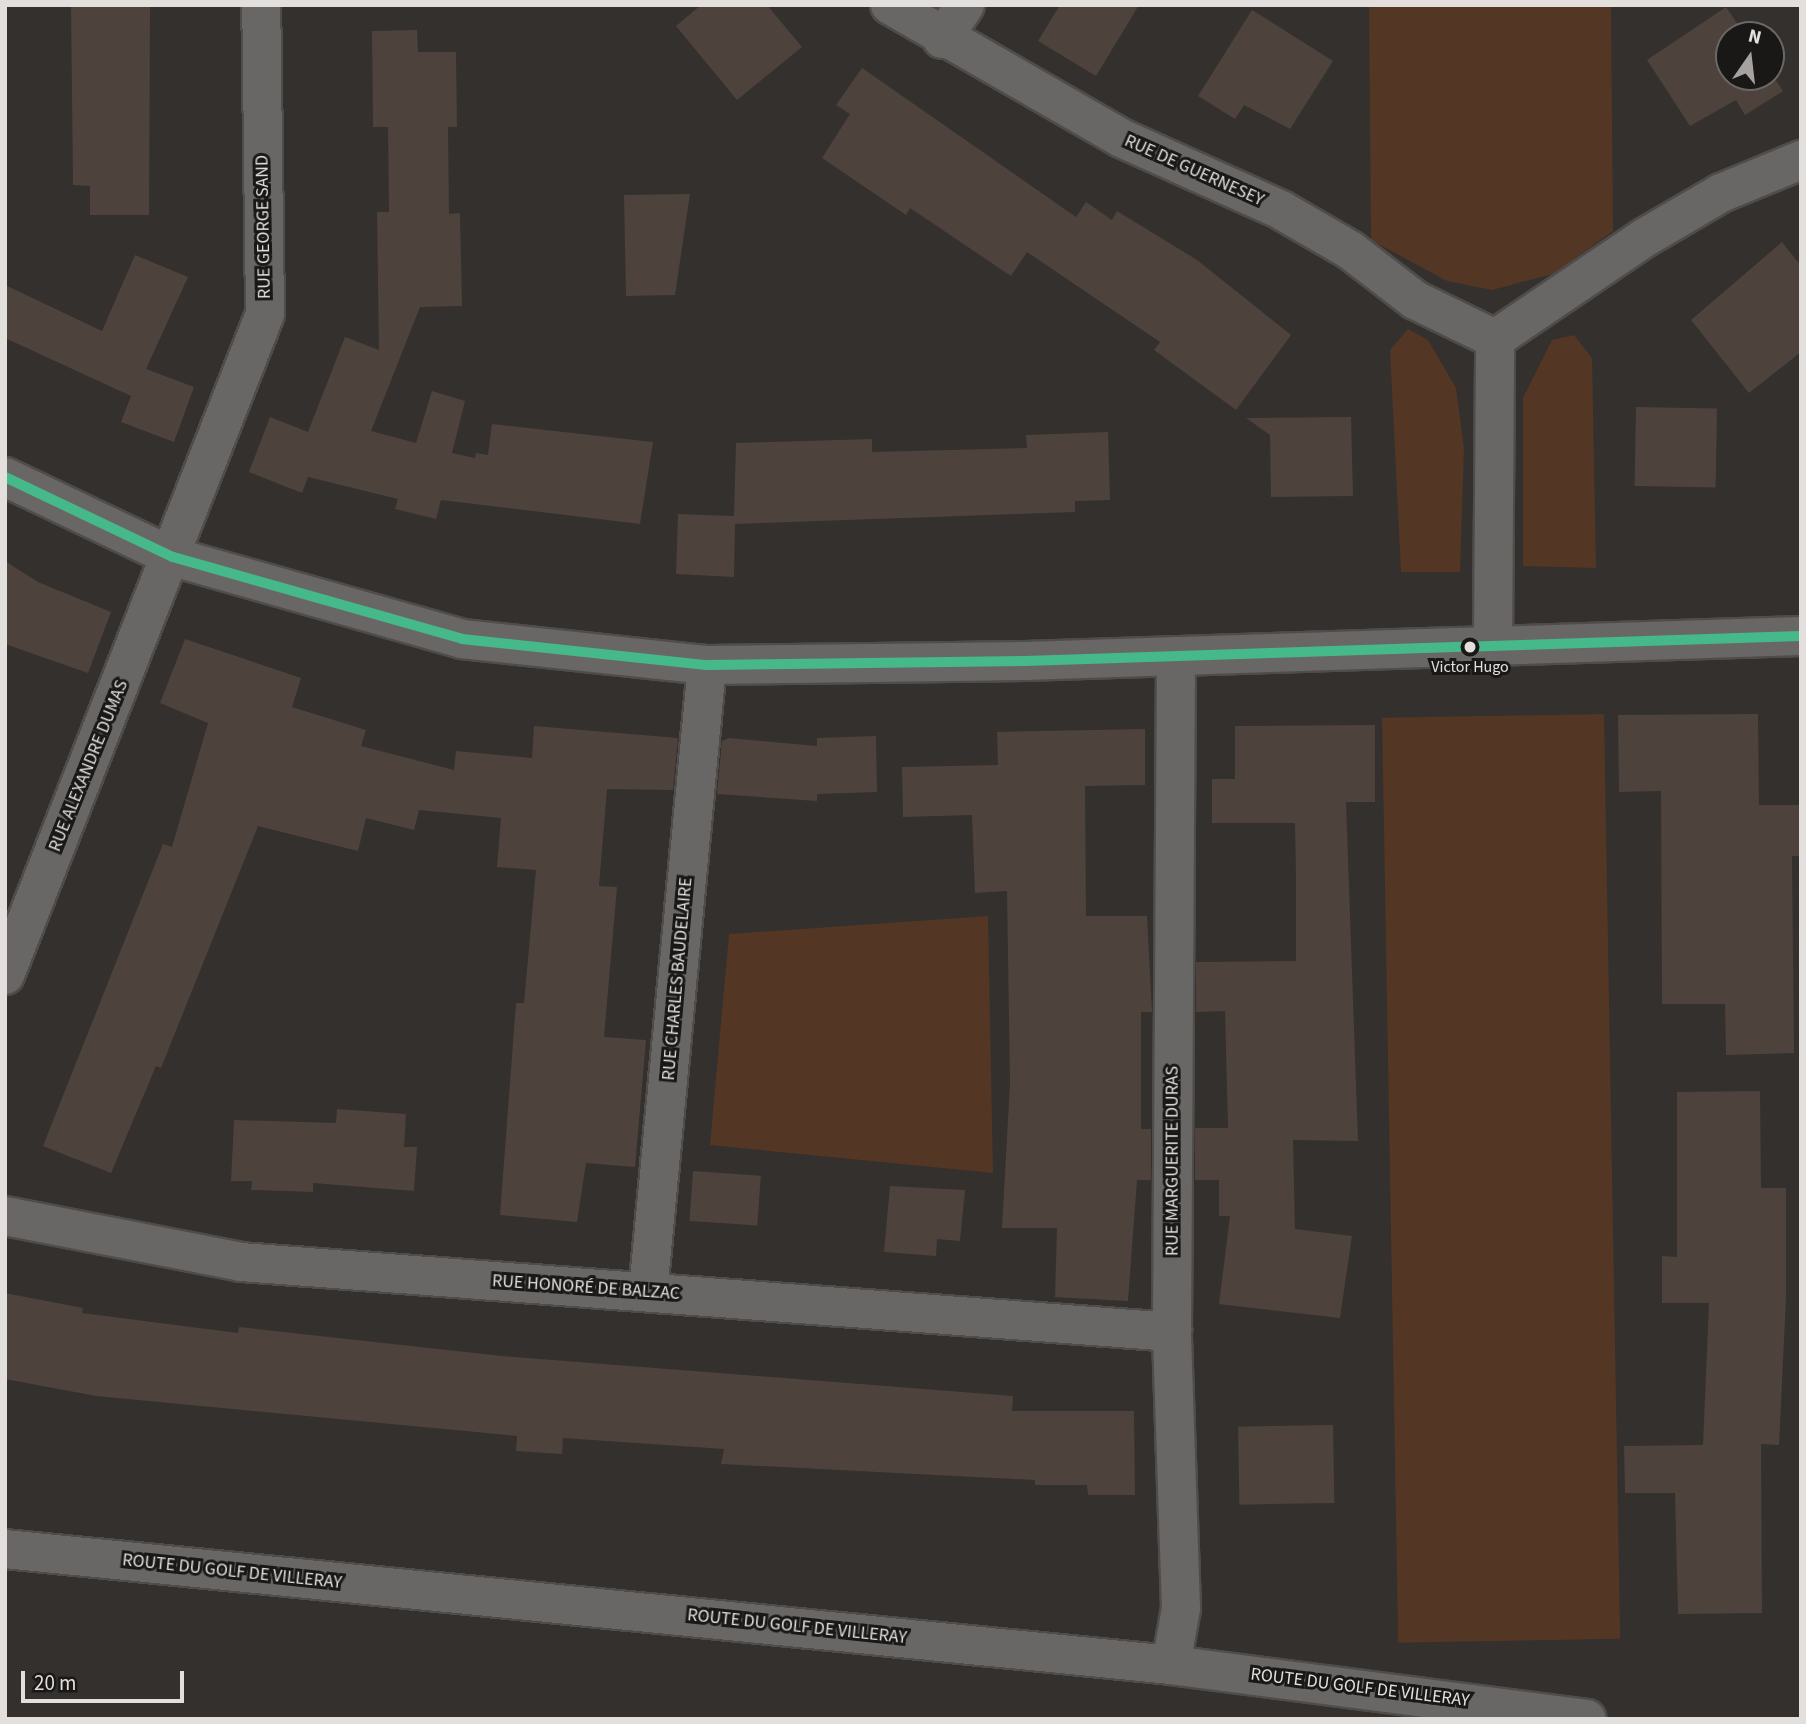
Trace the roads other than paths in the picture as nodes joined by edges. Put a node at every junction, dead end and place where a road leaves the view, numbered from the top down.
1 (261, 5) edge
2 (890, 5) edge
3 (965, 5) edge
4 (942, 39) junction
5 (1801, 160) edge
6 (1495, 339) junction
7 (5, 477) edge
8 (173, 557) junction
9 (1801, 636) edge
10 (1493, 645) junction
11 (1176, 656) junction
12 (707, 665) junction
13 (5, 975) edge
14 (5, 1216) edge
15 (648, 1292) junction
16 (1172, 1332) junction
17 (5, 1549) edge
18 (1171, 1665) junction
19 (1587, 1719) edge

1 - 8 street, RUE GEORGE SAND
2 - 4 street, RUE DE GUERNESEY
3 - 4 street
4 - 6 street, RUE DE GUERNESEY
5 - 6 street
6 - 10 street
7 - 8 street
8 - 12 street
8 - 13 street, RUE ALEXANDRE DUMAS
9 - 10 street
10 - 11 street
11 - 12 street
11 - 16 street, RUE MARGUERITE DURAS
12 - 15 street, RUE CHARLES BAUDELAIRE
14 - 15 street, RUE HONORÉ DE BALZAC
15 - 16 street, RUE HONORÉ DE BALZAC
16 - 18 street, RUE MARGUERITE DURAS
17 - 18 street, ROUTE DU GOLF DE VILLERAY
18 - 19 street, ROUTE DU GOLF DE VILLERAY

